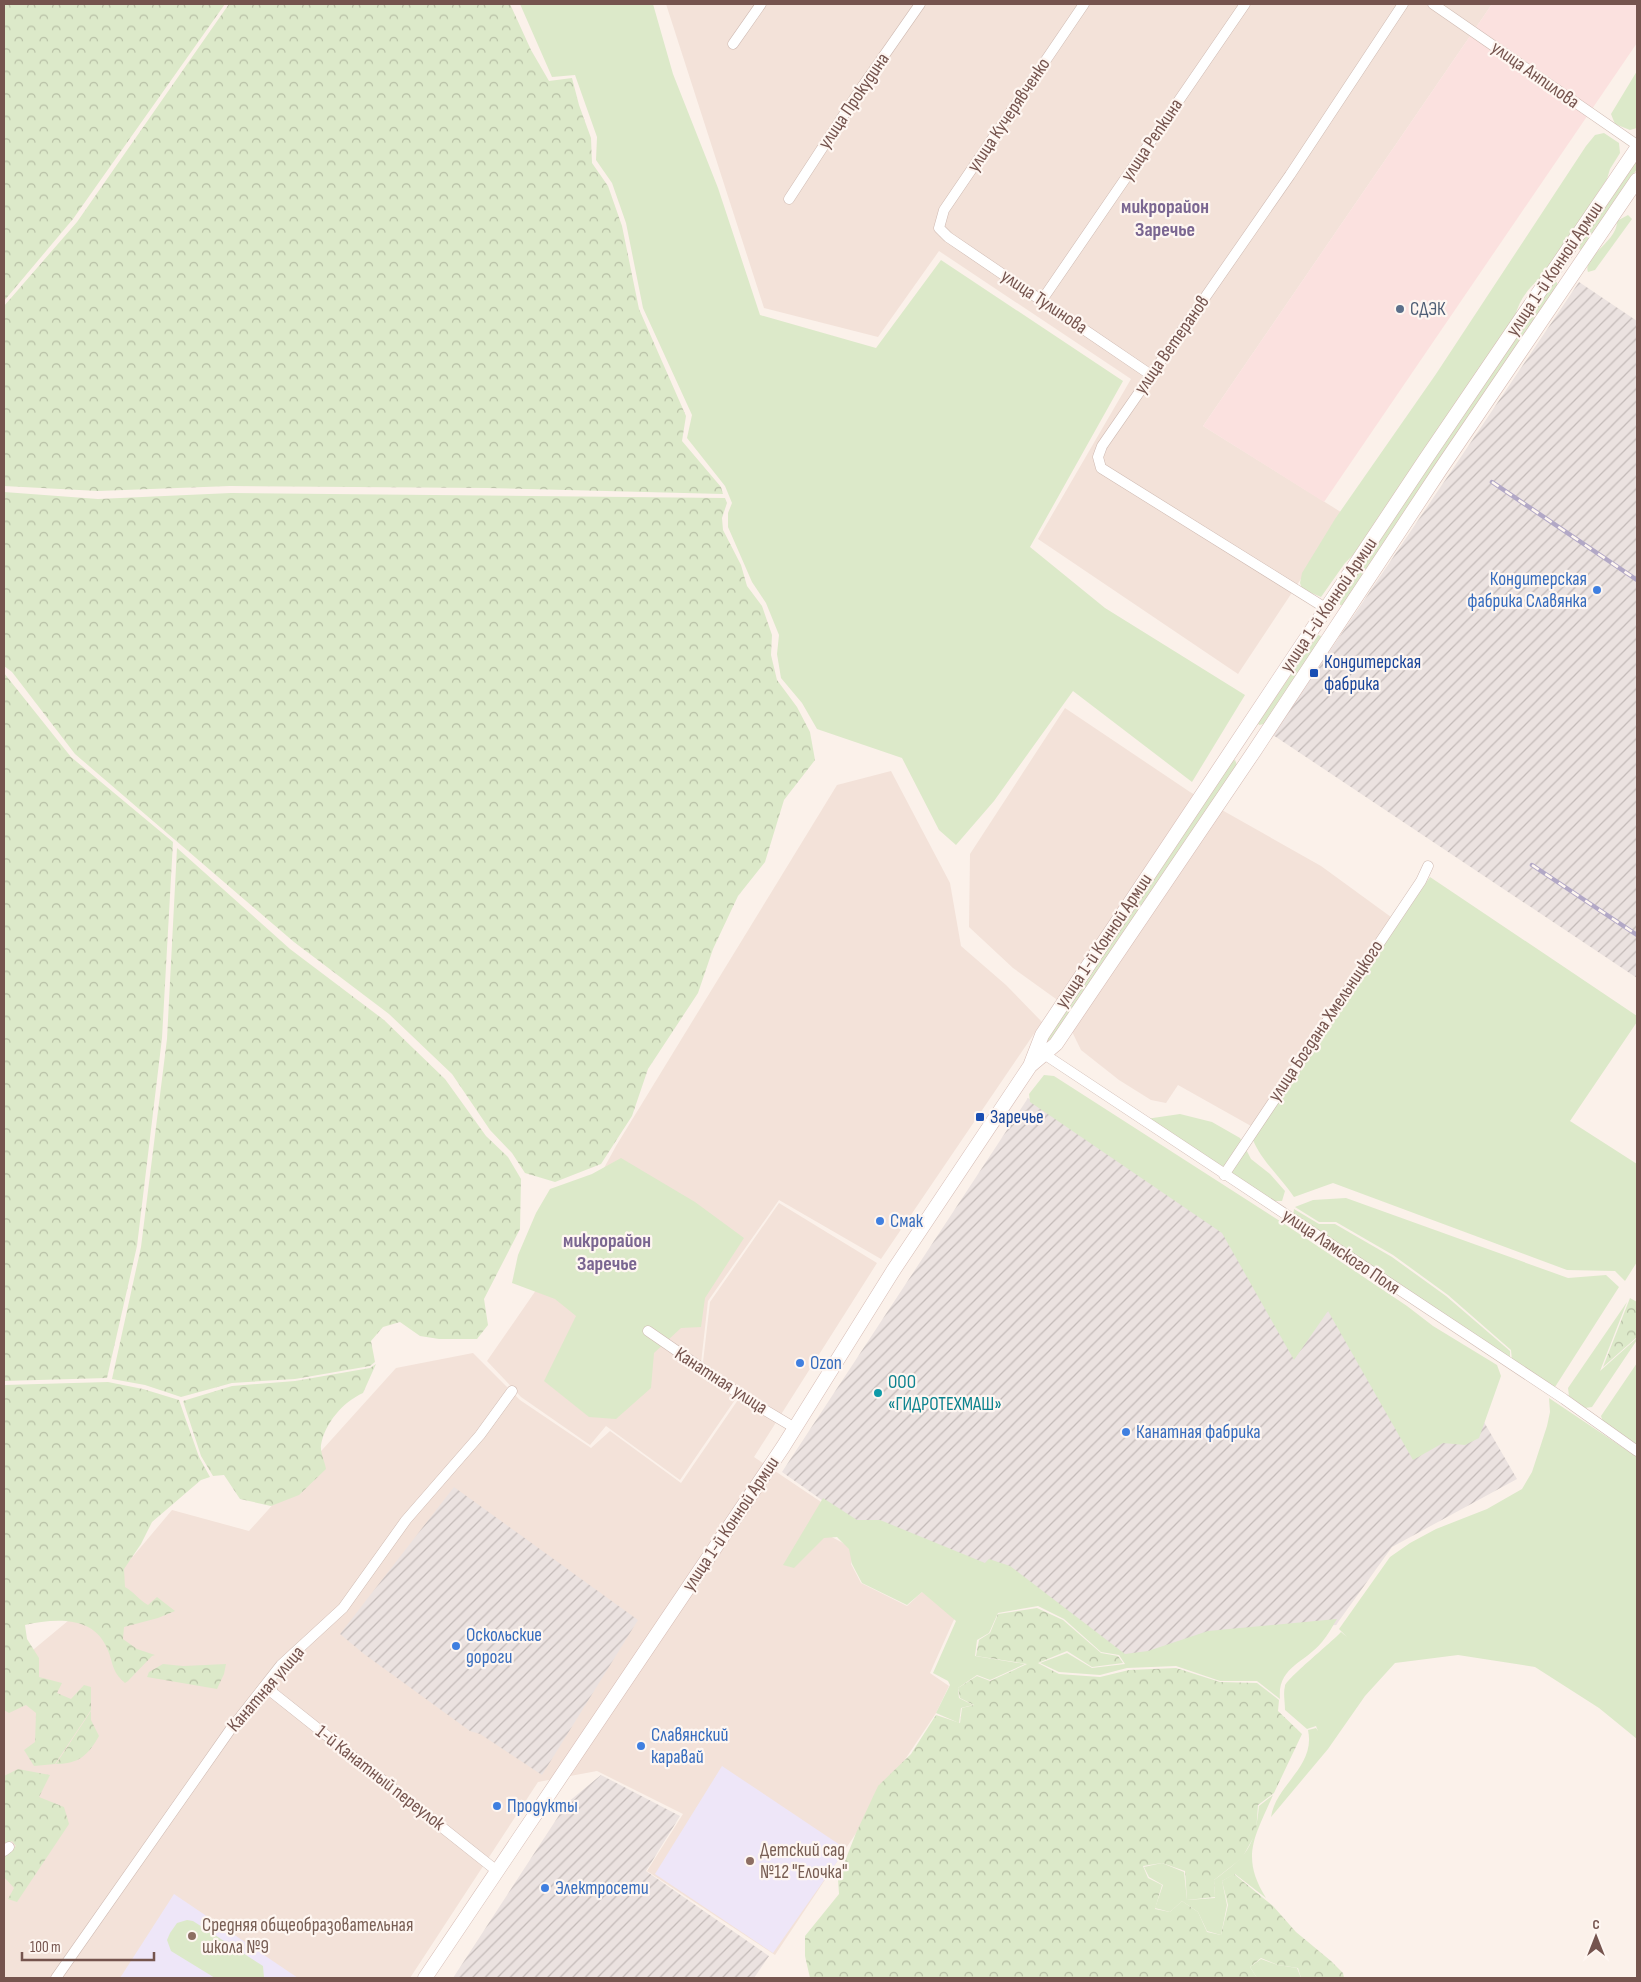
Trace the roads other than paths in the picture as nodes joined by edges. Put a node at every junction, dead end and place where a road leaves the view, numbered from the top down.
1 (760, 4) edge
2 (920, 4) edge
3 (1084, 4) edge
4 (1245, 4) edge
5 (1403, 4) edge
6 (1433, 4) edge
7 (733, 44) dead end
8 (1637, 147) edge
9 (1637, 180) edge
10 (789, 199) dead end
11 (939, 228) joint
12 (1560, 262) junction
13 (1574, 273) junction
14 (1042, 300) junction
15 (1151, 375) junction
16 (1325, 611) junction
17 (1339, 622) junction
18 (1241, 736) junction
19 (1257, 746) junction
20 (1428, 866) dead end
21 (1044, 1054) junction
22 (1030, 1066) junction
23 (1224, 1176) junction
24 (648, 1331) dead end
25 (512, 1391) dead end
26 (795, 1428) junction
27 (1637, 1451) edge
28 (269, 1682) junction
29 (497, 1871) junction
30 (56, 1978) edge
31 (425, 1978) edge

1 - 7 street
2 - 10 street, улица Прокудина
3 - 11 street, улица Кучерявченко
4 - 14 street, улица Репкина
5 - 15 street, улица Ветеранов
6 - 8 street, улица Анпилова
8 - 12 main road, улица 1-й Конной Армии
9 - 13 main road, улица 1-й Конной Армии
11 - 14 street, улица Тулинова
12 - 13 main road
12 - 16 main road, улица 1-й Конной Армии
13 - 17 main road, улица 1-й Конной Армии
14 - 15 street, улица Тулинова
15 - 16 street, улица Ветеранов
16 - 17 main road
16 - 18 main road, улица 1-й Конной Армии
17 - 19 main road, улица 1-й Конной Армии
18 - 19 main road
18 - 22 main road, улица 1-й Конной Армии
19 - 21 main road, улица 1-й Конной Армии
20 - 23 street, улица Богдана Хмельницкого
21 - 22 main road, улица 1-й Конной Армии
21 - 23 street, улица Ламского Поля
22 - 26 main road, улица 1-й Конной Армии
23 - 27 street, улица Ламского Поля
24 - 26 street, Канатная улица
25 - 28 street, Канатная улица
26 - 29 main road, улица 1-й Конной Армии
28 - 29 street, 1-й Канатный переулок
28 - 30 street, Канатная улица
29 - 31 main road, улица 1-й Конной Армии

